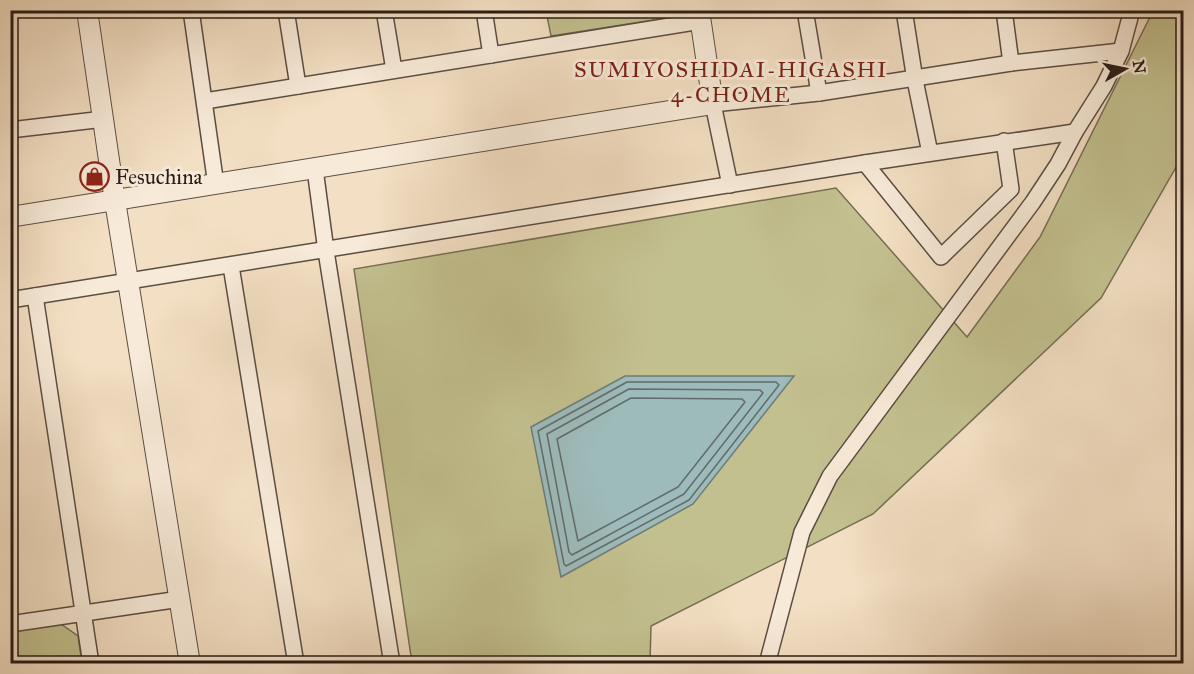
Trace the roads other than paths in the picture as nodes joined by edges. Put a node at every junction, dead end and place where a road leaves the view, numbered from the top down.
1 (87, 10) edge
2 (191, 10) edge
3 (286, 10) edge
4 (384, 10) edge
5 (484, 10) edge
6 (805, 10) edge
7 (904, 10) edge
8 (1004, 10) edge
9 (1132, 10) edge
10 (700, 16) edge
11 (1121, 51) junction
12 (491, 55) junction
13 (1011, 63) junction
14 (394, 70) junction
15 (915, 80) junction
16 (298, 86) junction
17 (819, 93) junction
18 (205, 102) junction
19 (713, 104) junction
20 (104, 119) junction
21 (10, 130) edge
22 (1075, 132) junction
23 (1004, 141) junction
24 (930, 153) junction
25 (866, 163) junction
26 (315, 169) junction
27 (216, 185) junction
28 (730, 185) junction
29 (115, 201) junction
30 (10, 217) edge
31 (326, 251) junction
32 (231, 266) junction
33 (129, 281) junction
34 (35, 296) junction
35 (10, 300) edge
36 (180, 599) junction
37 (84, 614) junction
38 (10, 624) edge
39 (91, 663) edge
40 (190, 663) edge
41 (296, 663) edge
42 (392, 663) edge
43 (767, 663) edge

1 - 20 street
2 - 18 street
3 - 16 street
4 - 14 street
5 - 12 street
6 - 17 street
7 - 15 street
8 - 13 street
9 - 11 street
10 - 12 street
10 - 19 street
11 - 13 street
11 - 22 street
12 - 14 street
13 - 15 street
14 - 16 street
15 - 17 street
15 - 24 street
16 - 18 street
17 - 19 street
18 - 27 street
19 - 26 street
19 - 28 street
20 - 21 street
20 - 29 street
22 - 23 street
22 - 43 street
23 - 24 street
23 - 25 street
24 - 25 street
25 - 28 street
26 - 27 street
26 - 31 street
27 - 29 street
28 - 31 street
29 - 30 street
29 - 33 street
31 - 32 street
31 - 42 street
32 - 33 street
32 - 41 street
33 - 34 street
33 - 36 street
34 - 35 street
34 - 37 street
36 - 37 street
36 - 40 street
37 - 38 street
37 - 39 street

